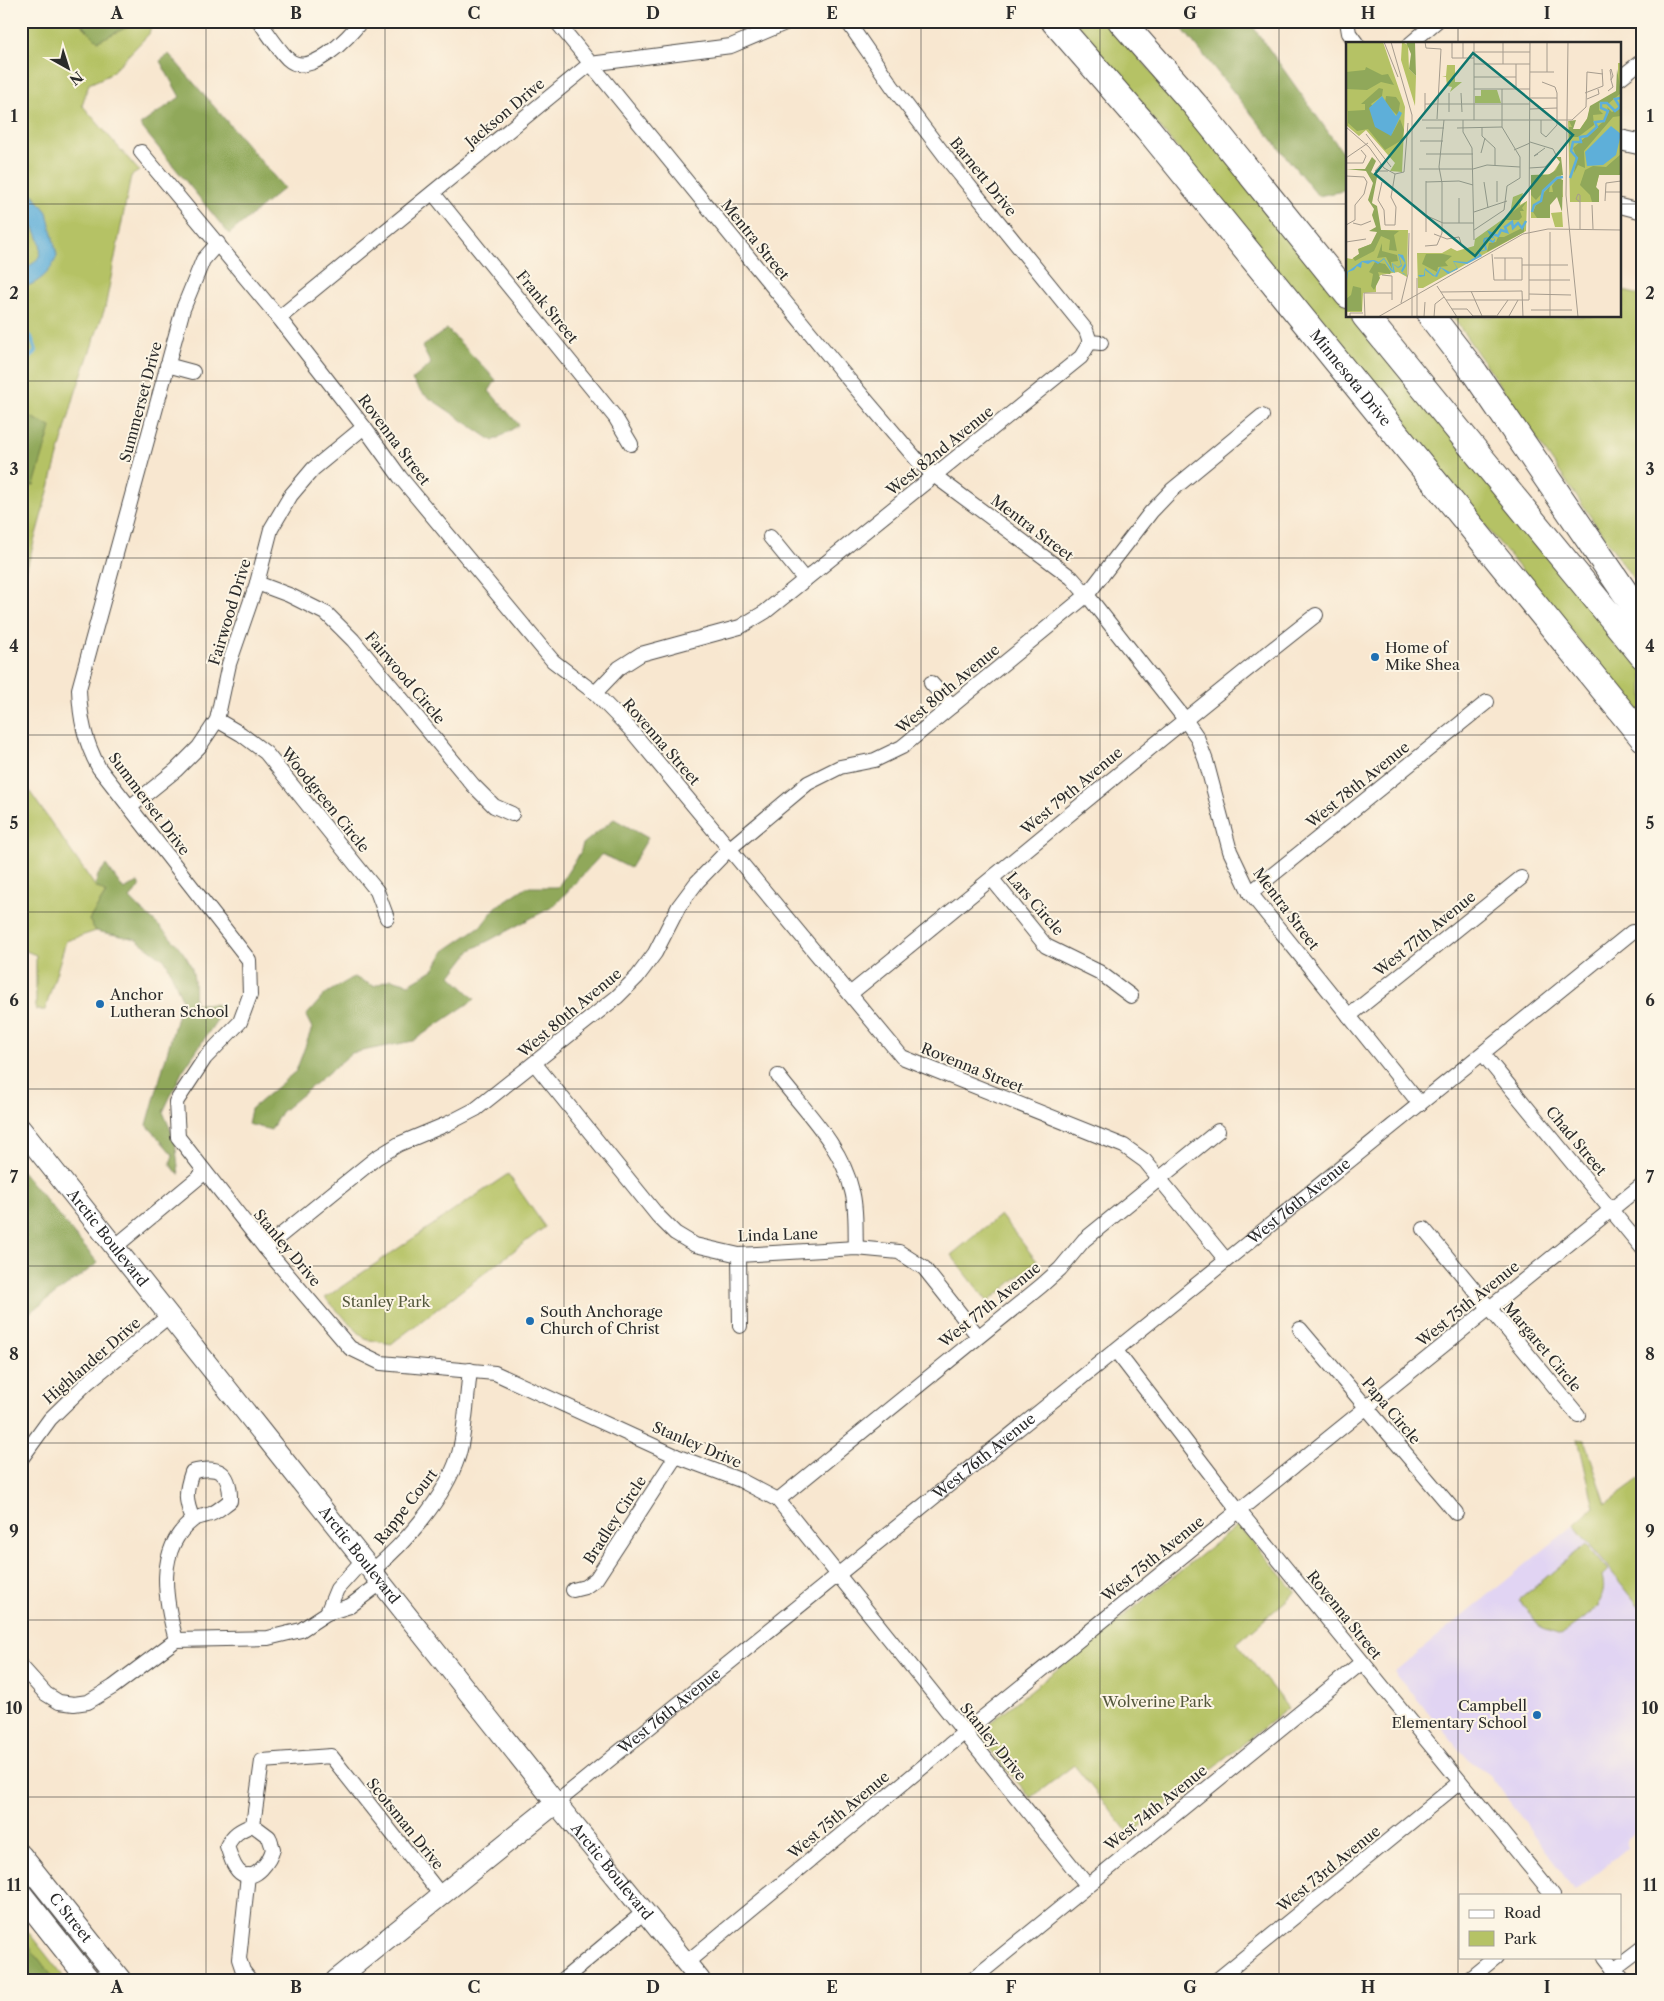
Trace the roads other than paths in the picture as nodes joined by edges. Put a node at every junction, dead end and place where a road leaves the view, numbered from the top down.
1 (259, 21) edge
2 (361, 21) edge
3 (556, 21) edge
4 (790, 21) edge
5 (848, 21) edge
6 (1054, 21) edge
7 (1121, 21) edge
8 (1346, 21) edge
9 (1437, 21) edge
10 (1355, 42) edge
11 (1412, 42) edge
12 (1643, 60) edge
13 (590, 64) junction
14 (1622, 76) edge
15 (1622, 140) edge
16 (1643, 145) edge
17 (141, 152) dead end
18 (433, 193) junction
19 (1622, 207) edge
20 (1643, 212) edge
21 (218, 243) junction
22 (1346, 293) edge
23 (279, 318) junction
24 (1367, 318) edge
25 (1433, 318) edge
26 (1096, 342) joint
27 (167, 365) junction
28 (193, 372) dead end
29 (1262, 416) dead end
30 (364, 427) junction
31 (631, 444) dead end
32 (935, 476) junction
33 (770, 537) dead end
34 (805, 580) junction
35 (257, 583) junction
36 (1087, 595) junction
37 (1316, 616) dead end
38 (1643, 619) edge
39 (1643, 656) edge
40 (931, 683) dead end
41 (595, 693) junction
42 (1486, 702) dead end
43 (952, 706) junction
44 (1184, 718) junction
45 (217, 720) junction
46 (1643, 738) edge
47 (130, 807) junction
48 (512, 814) dead end
49 (729, 848) junction
50 (1521, 878) dead end
51 (992, 880) junction
52 (1250, 893) junction
53 (388, 918) dead end
54 (1632, 932) dead end
55 (850, 994) junction
56 (1131, 996) dead end
57 (1349, 1016) junction
58 (1483, 1054) junction
59 (535, 1064) junction
60 (778, 1076) dead end
61 (1420, 1104) junction
62 (21, 1129) edge
63 (1218, 1131) dead end
64 (204, 1173) junction
65 (1159, 1179) junction
66 (1643, 1184) edge
67 (1611, 1209) junction
68 (1424, 1229) dead end
69 (116, 1246) junction
70 (265, 1248) junction
71 (856, 1248) junction
72 (1643, 1249) edge
73 (738, 1255) junction
74 (1226, 1260) junction
75 (1489, 1308) junction
76 (170, 1315) junction
77 (740, 1326) dead end
78 (1300, 1329) dead end
79 (978, 1336) junction
80 (1116, 1351) junction
81 (470, 1370) junction
82 (1366, 1406) junction
83 (1578, 1415) dead end
84 (676, 1456) junction
85 (21, 1459) edge
86 (778, 1500) junction
87 (1239, 1511) junction
88 (1456, 1514) dead end
89 (194, 1520) dead end
90 (373, 1570) junction
91 (838, 1574) junction
92 (573, 1590) dead end
93 (327, 1613) junction
94 (176, 1640) junction
95 (1361, 1663) junction
96 (21, 1666) edge
97 (965, 1732) junction
98 (1460, 1782) junction
99 (556, 1803) junction
100 (253, 1826) junction
101 (21, 1856) edge
102 (248, 1875) junction
103 (1087, 1885) junction
104 (21, 1894) edge
105 (1552, 1894) edge
106 (442, 1895) junction
107 (644, 1912) junction
108 (1643, 1947) edge
109 (1495, 1958) edge
110 (1606, 1958) edge
111 (686, 1963) junction
112 (1619, 1974) edge
113 (89, 1980) edge
114 (120, 1980) edge
115 (250, 1980) edge
116 (336, 1980) edge
117 (562, 1980) edge
118 (700, 1980) edge
119 (972, 1980) edge
120 (1217, 1980) edge
121 (1468, 1980) edge

1 - 2 street
3 - 13 street, Mentra Street
4 - 13 street
5 - 26 street, Barnett Drive
6 - 46 highway, Minnesota Drive
7 - 22 highway
8 - 10 street
9 - 11 street
12 - 14 street
13 - 18 street, Jackson Drive
13 - 32 street, Mentra Street
15 - 16 main road
17 - 21 street, Rovenna Street
18 - 23 street, Jackson Drive
18 - 31 street, Frank Street
19 - 20 street
21 - 23 street, Rovenna Street
21 - 27 street, Summerset Drive
23 - 30 street, Rovenna Street
24 - 39 highway
25 - 38 highway
26 - 32 street, West 82nd Avenue
27 - 28 street
27 - 47 street, Summerset Drive
29 - 36 street, West 80th Avenue
30 - 35 street, Fairwood Drive
30 - 41 street, Rovenna Street
32 - 34 street, West 82nd Avenue
32 - 36 street, Mentra Street
33 - 34 street
34 - 41 street, West 82nd Avenue
35 - 45 street, Fairwood Drive
35 - 48 street, Fairwood Circle
36 - 43 street, West 80th Avenue
36 - 44 street, Mentra Street
37 - 44 street, West 79th Avenue
40 - 43 street
41 - 49 street, Rovenna Street
42 - 52 street, West 78th Avenue
43 - 49 street, West 80th Avenue
44 - 51 street, West 79th Avenue
44 - 52 street, Mentra Street
45 - 47 street, Fairwood Drive
45 - 53 street, Woodgreen Circle
47 - 64 street, Summerset Drive
49 - 55 street, Rovenna Street
49 - 59 street, West 80th Avenue
50 - 57 street, West 77th Avenue
51 - 55 street, West 79th Avenue
51 - 56 street, Lars Circle
52 - 57 street, Mentra Street
54 - 58 street, West 76th Avenue
55 - 65 street, Rovenna Street
57 - 61 street, Mentra Street
58 - 61 street, West 76th Avenue
58 - 67 street, Chad Street
59 - 70 street, West 80th Avenue
59 - 73 street, Linda Lane
60 - 71 street
61 - 74 street, West 76th Avenue
62 - 69 main road, Arctic Boulevard
63 - 65 street, West 77th Avenue
64 - 69 street
64 - 70 street, Stanley Drive
65 - 74 street, Rovenna Street
65 - 79 street, West 77th Avenue
66 - 67 street, West 75th Avenue
67 - 72 street, Chad Street
67 - 75 street, West 75th Avenue
68 - 75 street, Margaret Circle
69 - 76 main road, Arctic Boulevard
70 - 81 street, Stanley Drive
71 - 73 street, Linda Lane
71 - 79 street, Linda Lane
73 - 77 street
74 - 80 street, West 76th Avenue
75 - 82 street, West 75th Avenue
75 - 83 street, Margaret Circle
76 - 85 street, Highlander Drive
76 - 90 main road, Arctic Boulevard
78 - 82 street, Papa Circle
79 - 86 street, West 77th Avenue
80 - 87 street, Rovenna Street
80 - 91 street, West 76th Avenue
81 - 84 street, Stanley Drive
81 - 90 street, Rappe Court
82 - 87 street, West 75th Avenue
82 - 88 street, Papa Circle
84 - 86 street, Stanley Drive
84 - 92 street, Bradley Circle
86 - 91 street, Stanley Drive
87 - 95 street, Rovenna Street
87 - 97 street, West 75th Avenue
89 - 94 street
90 - 93 street
90 - 93 street
90 - 99 main road, Arctic Boulevard
91 - 97 street, Stanley Drive
91 - 99 street, West 76th Avenue
93 - 94 street
94 - 96 street
95 - 98 street, Rovenna Street
95 - 103 street, West 74th Avenue
97 - 103 street, Stanley Drive
97 - 111 street, West 75th Avenue
98 - 105 street, Rovenna Street
98 - 120 street, West 73rd Avenue
99 - 106 main road, West 76th Avenue
99 - 107 main road, Arctic Boulevard
100 - 102 street
100 - 102 street
100 - 106 street, Scotsman Drive
101 - 114 main road, C Street
102 - 115 street
103 - 119 street, West 74th Avenue
104 - 113 main road, C Street
106 - 116 main road, West 76th Avenue
107 - 111 main road, Arctic Boulevard
107 - 117 street
108 - 112 street
109 - 121 street
110 - 112 street
111 - 118 main road, Arctic Boulevard

